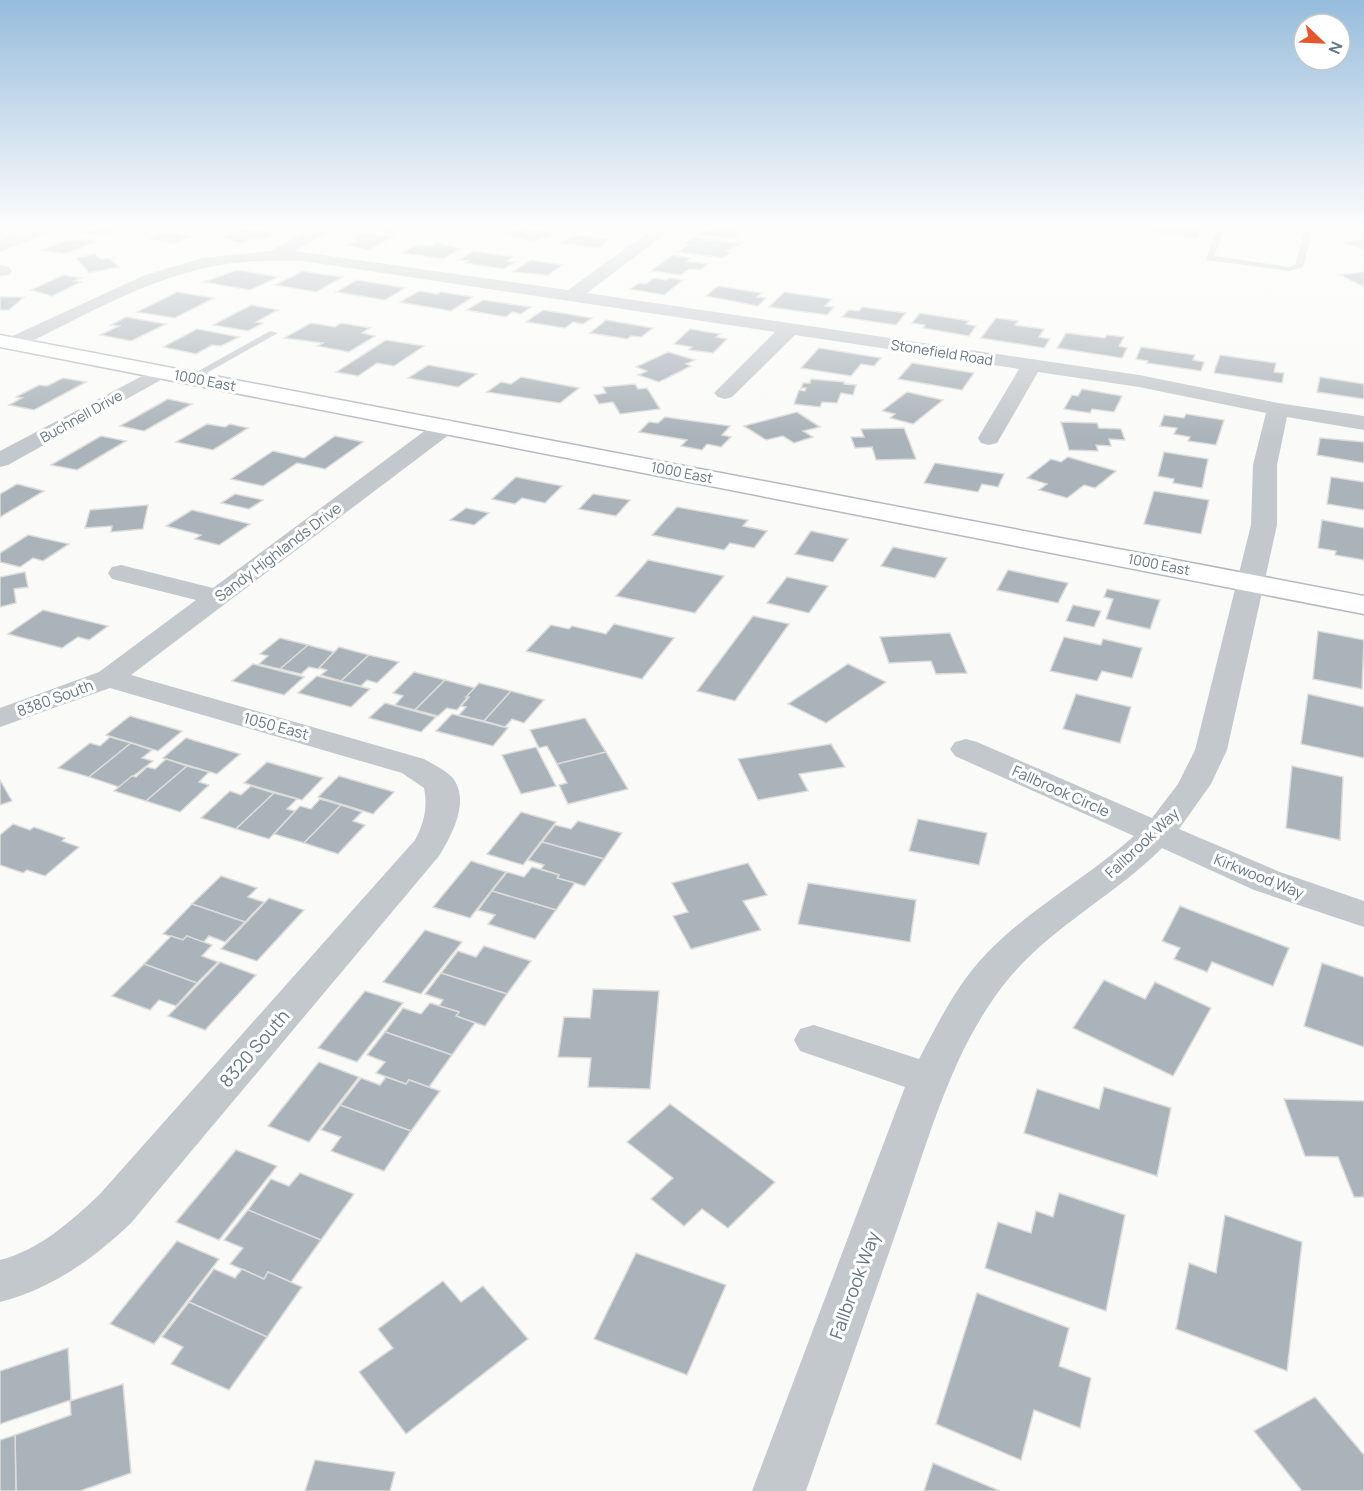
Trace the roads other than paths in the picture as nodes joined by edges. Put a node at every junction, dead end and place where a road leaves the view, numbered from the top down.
1 (111, 298) edge
2 (574, 298) edge
3 (790, 328) junction
4 (273, 333) dead end
5 (4, 344) edge
6 (1032, 365) junction
7 (161, 372) junction
8 (192, 378) junction
9 (725, 393) dead end
10 (1278, 409) junction
11 (1364, 423) edge
12 (447, 426) junction
13 (989, 438) dead end
14 (0, 460) edge
15 (121, 573) dead end
16 (1251, 582) junction
17 (218, 597) junction
18 (1364, 605) edge
19 (109, 678) junction
20 (0, 718) edge
21 (966, 749) dead end
22 (439, 783) joint
23 (1157, 832) junction
24 (1364, 914) edge
25 (814, 1040) dead end
26 (929, 1079) junction
27 (8, 1279) edge
28 (779, 1491) edge

1 - 5 street, Stonefield Road
2 - 3 street, Stonefield Road
3 - 6 street, Stonefield Road
3 - 9 street
4 - 8 lane
5 - 7 street, 1000 East
6 - 10 street, Stonefield Road
6 - 13 street
7 - 8 street, 1000 East
7 - 14 street, Buchnell Drive
8 - 12 street, 1000 East
10 - 11 street, Stonefield Road
10 - 16 street, Fallbrook Way
12 - 16 street, 1000 East
12 - 17 street, Sandy Highlands Drive
15 - 17 street
16 - 18 street, 1000 East
16 - 23 street, Fallbrook Way
17 - 19 street, Sandy Highlands Drive
19 - 20 street, 8380 South
19 - 22 street, 1050 East
21 - 23 street, Fallbrook Circle
22 - 27 street, 8320 South
23 - 24 street, Kirkwood Way
23 - 26 street, Fallbrook Way
25 - 26 street
26 - 28 street, Fallbrook Way

